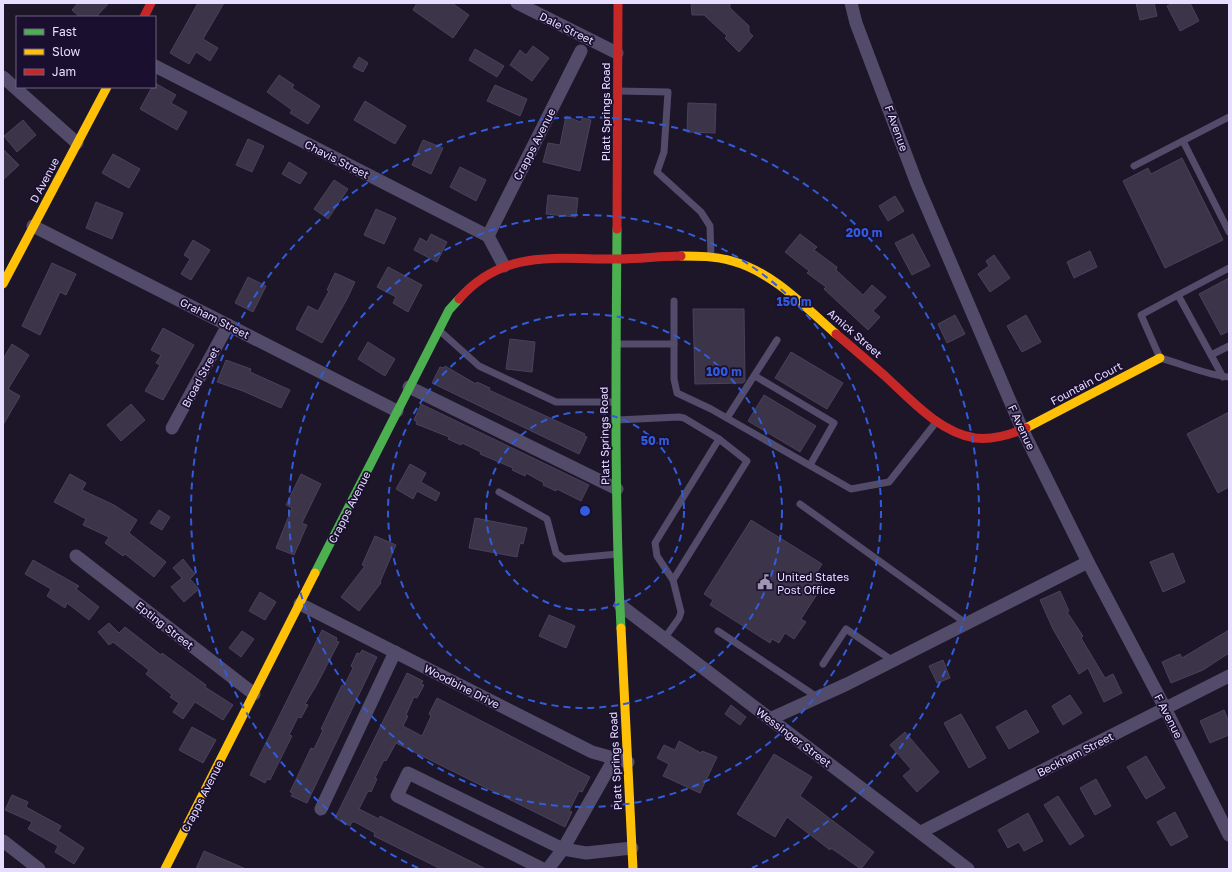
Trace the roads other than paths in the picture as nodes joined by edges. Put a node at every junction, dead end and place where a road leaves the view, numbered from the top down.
1 (152, 3) edge
2 (517, 3) edge
3 (618, 3) edge
4 (851, 3) edge
5 (145, 16) edge
6 (581, 51) dead end
7 (617, 53) junction
8 (156, 67) edge
9 (3, 77) edge
10 (106, 88) edge
11 (617, 91) junction
12 (1229, 117) edge
13 (1183, 141) junction
14 (77, 143) junction
15 (1134, 166) dead end
16 (33, 226) junction
17 (1229, 232) edge
18 (488, 236) junction
19 (711, 257) junction
20 (616, 260) junction
21 (504, 266) junction
22 (1229, 268) edge
23 (3, 284) edge
24 (1178, 295) junction
25 (674, 300) dead end
26 (228, 325) junction
27 (439, 329) junction
28 (777, 340) dead end
29 (616, 344) junction
30 (674, 344) junction
31 (1229, 346) edge
32 (1211, 355) junction
33 (1160, 358) junction
34 (755, 376) junction
35 (1226, 377) edge
36 (409, 387) junction
37 (616, 402) junction
38 (397, 411) junction
39 (727, 418) junction
40 (616, 420) junction
41 (938, 420) junction
42 (172, 428) dead end
43 (1022, 429) junction
44 (719, 440) junction
45 (810, 466) junction
46 (617, 489) junction
47 (499, 492) dead end
48 (800, 504) dead end
49 (618, 554) junction
50 (76, 556) dead end
51 (1088, 562) junction
52 (673, 580) junction
53 (300, 604) junction
54 (620, 605) junction
55 (967, 624) junction
56 (718, 631) dead end
57 (664, 639) junction
58 (395, 652) junction
59 (893, 661) junction
60 (823, 664) dead end
61 (1229, 676) edge
62 (254, 694) junction
63 (817, 697) junction
64 (1165, 708) junction
65 (770, 719) junction
66 (614, 759) junction
67 (628, 762) junction
68 (321, 809) dead end
69 (921, 832) junction
70 (1229, 835) edge
71 (3, 842) edge
72 (632, 848) junction
73 (563, 850) junction
74 (39, 869) edge
75 (165, 869) edge
76 (543, 869) edge
77 (548, 869) edge
78 (633, 869) edge
79 (968, 869) edge

1 - 5 street
2 - 7 street, Dale Street
3 - 7 street, Platt Springs Road
4 - 43 street, F Avenue
6 - 18 street, Crapps Avenue
7 - 11 street, Platt Springs Road
8 - 18 street, Chavis Street
9 - 14 street
10 - 14 street, D Avenue
11 - 19 lane
11 - 20 street, Platt Springs Road
12 - 13 lane
13 - 15 lane
13 - 17 lane
14 - 16 street, D Avenue
16 - 23 street, D Avenue
16 - 26 street, Graham Street
18 - 21 street
19 - 20 street, Amick Street
19 - 41 street, Amick Street
20 - 21 street, Crapps Avenue
20 - 29 street, Platt Springs Road
21 - 27 street, Crapps Avenue
22 - 24 lane
24 - 32 lane
24 - 33 lane
25 - 30 lane
26 - 38 street, Graham Street
26 - 42 street, Broad Street
27 - 36 street, Crapps Avenue
27 - 37 lane
28 - 34 lane
29 - 30 lane
29 - 37 street, Platt Springs Road
30 - 39 lane
31 - 32 lane
32 - 35 lane
33 - 35 lane
33 - 43 street, Fountain Court
34 - 39 lane
34 - 45 lane
36 - 38 street, Crapps Avenue
36 - 46 street
37 - 40 street, Platt Springs Road
38 - 53 street, Crapps Avenue
39 - 45 lane
40 - 44 lane
40 - 46 street, Platt Springs Road
41 - 43 street, Amick Street
41 - 45 lane
43 - 51 street, F Avenue
44 - 52 lane
44 - 52 lane
46 - 49 street, Platt Springs Road
47 - 49 lane
48 - 55 lane
49 - 54 street, Platt Springs Road
50 - 62 street, Epting Street
51 - 55 street
51 - 64 street, F Avenue
52 - 57 lane
53 - 58 street, Woodbine Drive
53 - 62 street, Crapps Avenue
54 - 57 street, Wessinger Street
54 - 67 street, Platt Springs Road
55 - 59 street
56 - 63 lane
57 - 65 street, Wessinger Street
58 - 66 street, Woodbine Drive
58 - 68 street
59 - 60 lane
59 - 63 street
61 - 64 street, Beckham Street
62 - 75 street, Crapps Avenue
63 - 65 street
64 - 69 street, Beckham Street
64 - 70 street, F Avenue
65 - 69 street, Wessinger Street
66 - 67 street, Woodbine Drive
66 - 73 street
67 - 72 street, Platt Springs Road
69 - 79 street, Wessinger Street
71 - 74 street
72 - 73 street
72 - 78 street, Platt Springs Road
73 - 76 street
73 - 77 street

